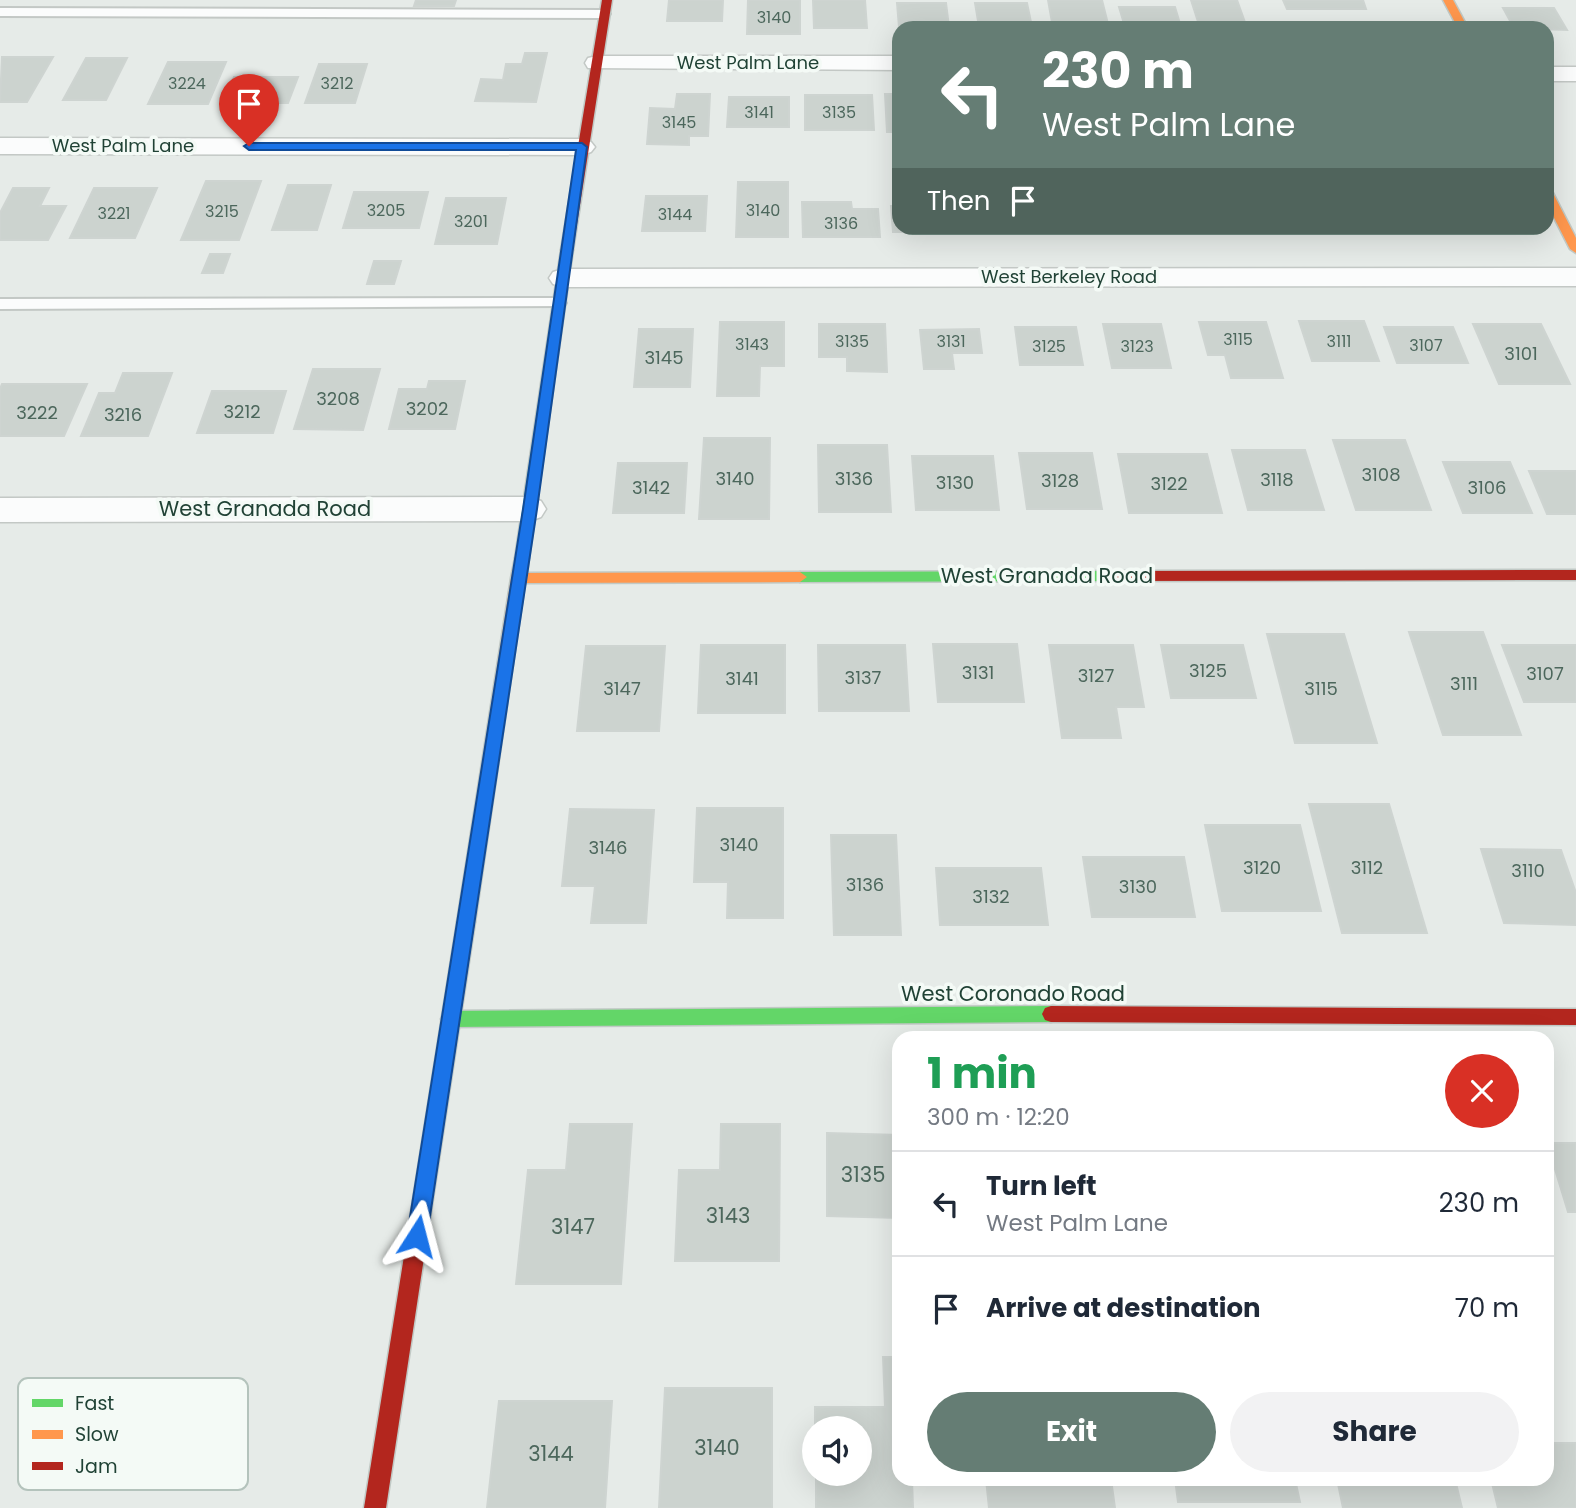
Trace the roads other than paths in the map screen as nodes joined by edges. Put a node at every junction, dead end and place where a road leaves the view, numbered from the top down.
1 (1448, 0) edge
2 (606, 7) edge
3 (0, 12) edge
4 (1459, 21) edge
5 (597, 63) junction
6 (892, 63) edge
7 (1554, 74) edge
8 (1576, 74) edge
9 (0, 146) edge
10 (582, 147) junction
11 (1554, 206) edge
12 (1576, 249) edge
13 (1576, 277) edge
14 (561, 291) junction
15 (0, 304) edge
16 (530, 509) junction
17 (0, 510) edge
18 (1576, 575) edge
19 (518, 578) junction
20 (1576, 1017) edge
21 (450, 1019) junction
22 (375, 1508) edge

1 - 4 street
2 - 3 lane
2 - 5 street
5 - 6 street, West Palm Lane
5 - 10 street
7 - 8 street
9 - 10 street, West Palm Lane
10 - 14 street
11 - 12 street
13 - 14 street, West Berkeley Road
14 - 15 lane
14 - 16 street
16 - 17 street, West Granada Road
16 - 19 street
18 - 19 street, West Granada Road
19 - 21 street
20 - 21 street, West Coronado Road
21 - 22 street

